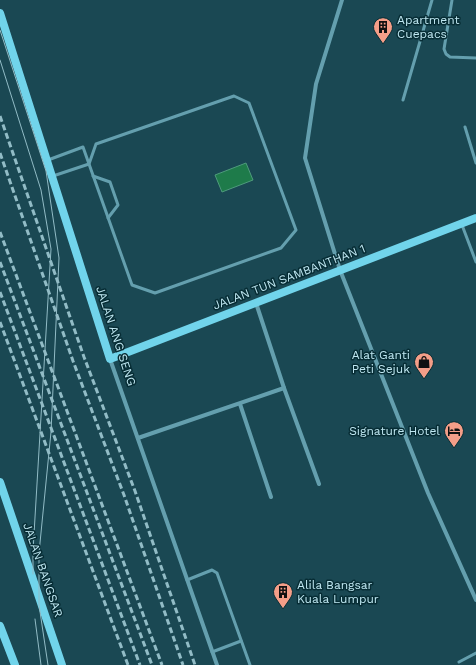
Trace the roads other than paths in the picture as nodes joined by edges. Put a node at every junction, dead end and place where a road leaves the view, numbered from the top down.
1 (342, 0) edge
2 (432, 0) edge
3 (452, 0) edge
4 (0, 13) edge
5 (476, 58) edge
6 (403, 100) dead end
7 (465, 127) dead end
8 (47, 160) junction
9 (476, 163) edge
10 (89, 164) junction
11 (52, 176) junction
12 (93, 176) junction
13 (108, 218) junction
14 (476, 218) edge
15 (462, 223) junction
16 (476, 262) edge
17 (340, 270) junction
18 (256, 302) junction
19 (110, 359) junction
20 (284, 388) junction
21 (240, 404) junction
22 (138, 438) junction
23 (0, 482) edge
24 (318, 484) dead end
25 (271, 497) dead end
26 (187, 580) junction
27 (476, 600) edge
28 (0, 626) edge
29 (241, 641) junction
30 (212, 652) junction
31 (476, 653) edge
32 (459, 662) dead end
33 (15, 665) edge
34 (62, 665) edge
35 (217, 665) edge
36 (250, 665) edge

1 - 17 street
2 - 6 lane
3 - 5 lane
4 - 8 street, JALAN ANG SENG
7 - 9 lane
8 - 10 lane
8 - 11 street, JALAN ANG SENG
10 - 11 lane
10 - 12 lane
10 - 13 lane
11 - 19 street, JALAN ANG SENG
12 - 13 lane
12 - 13 lane
14 - 15 street, JALAN TUN SAMBANTHAN 1
15 - 16 lane
15 - 17 street, JALAN TUN SAMBANTHAN 1
17 - 18 street, JALAN TUN SAMBANTHAN 1
17 - 27 street
18 - 19 street, JALAN TUN SAMBANTHAN 1
18 - 20 street
19 - 22 street, JALAN ANG SENG
20 - 21 street
20 - 24 street
21 - 22 street
21 - 25 street
22 - 26 street, JALAN ANG SENG
23 - 34 street, JALAN BANGSAR
26 - 29 lane
26 - 30 street, JALAN ANG SENG
28 - 33 street
29 - 30 lane
29 - 36 lane
30 - 35 street, JALAN ANG SENG
31 - 32 lane

